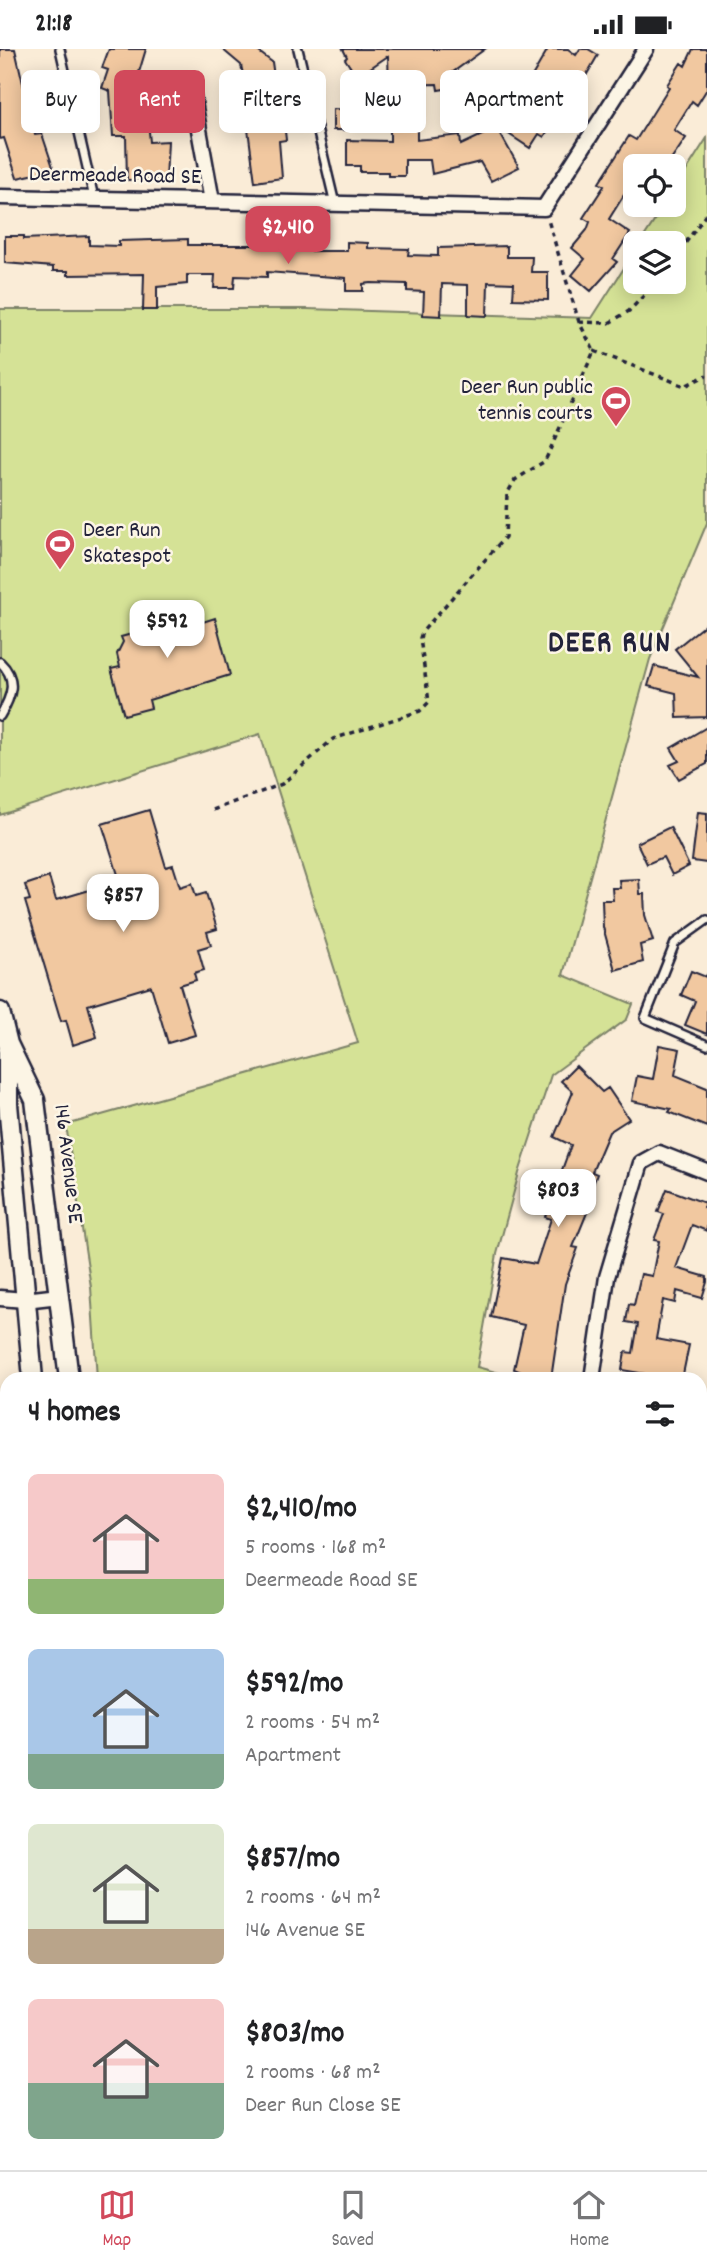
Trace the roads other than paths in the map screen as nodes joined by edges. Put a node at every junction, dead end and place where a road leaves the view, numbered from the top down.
1 (60, 49) edge
2 (298, 49) edge
3 (646, 49) edge
4 (200, 133) edge
5 (0, 197) edge
6 (94, 199) junction
7 (212, 201) junction
8 (335, 204) junction
9 (0, 661) edge
10 (0, 716) edge
11 (707, 920) edge
12 (0, 1012) edge
13 (8, 1044) junction
14 (707, 1045) edge
15 (707, 1172) edge
16 (59, 1296) junction
17 (0, 1298) edge
18 (25, 1300) junction
19 (32, 1372) edge
20 (68, 1372) edge
21 (593, 1372) edge

1 - 6 lane
2 - 8 lane
3 - 8 street, Deermeade Road SE
4 - 7 street
5 - 6 street, Deermeade Road SE
6 - 7 street, Deermeade Road SE
7 - 8 street, Deermeade Road SE
9 - 10 lane
11 - 14 lane
12 - 13 street, 146 Avenue SE
13 - 16 street, 146 Avenue SE
13 - 18 street, 146 Avenue SE
15 - 21 street
16 - 18 street
16 - 20 street, 146 Avenue SE
17 - 18 street
18 - 19 street, 146 Avenue SE

